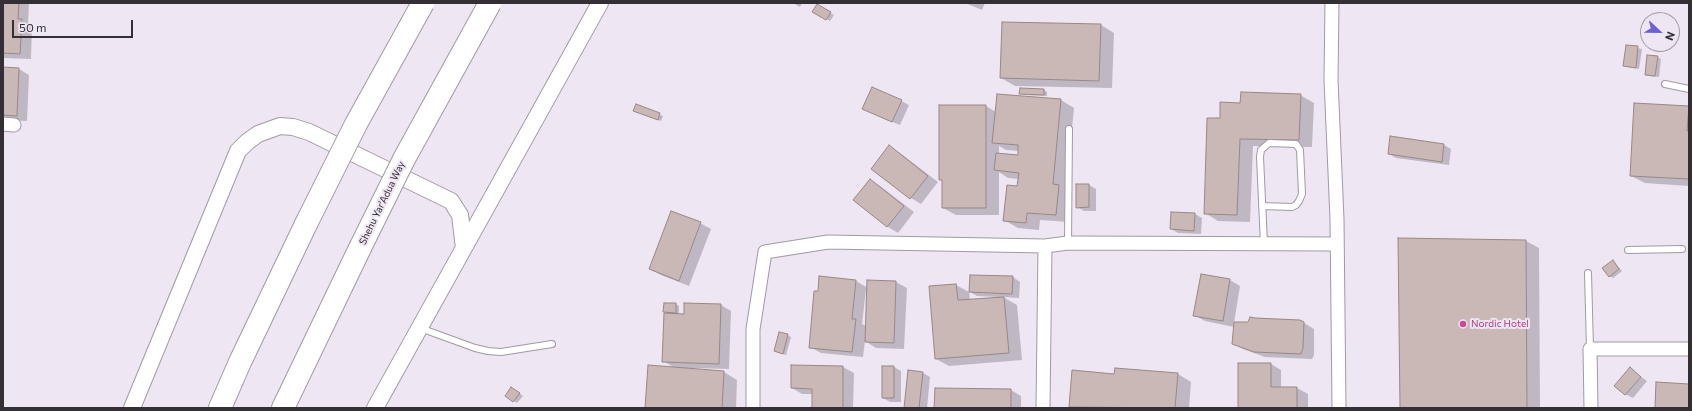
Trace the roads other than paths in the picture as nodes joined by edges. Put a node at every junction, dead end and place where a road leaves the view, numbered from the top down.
1 (423, 3) edge
2 (490, 3) edge
3 (600, 3) edge
4 (1332, 3) edge
5 (1664, 84) dead end
6 (1689, 88) edge
7 (1068, 129) dead end
8 (1262, 206) junction
9 (1068, 243) junction
10 (1264, 244) junction
11 (1337, 244) junction
12 (1045, 246) junction
13 (464, 248) junction
14 (1682, 249) dead end
15 (1628, 250) dead end
16 (1588, 273) dead end
17 (420, 328) junction
18 (552, 344) dead end
19 (1590, 349) junction
20 (1689, 349) edge
21 (132, 408) edge
22 (220, 408) edge
23 (283, 408) edge
24 (375, 408) edge
25 (753, 408) edge
26 (1043, 408) edge
27 (1339, 408) edge
28 (1591, 408) edge

1 - 22 highway, bridge
2 - 23 highway, Shehu Yar'Adua Way, bridge
3 - 13 street
4 - 11 street
5 - 6 lane
7 - 9 lane
8 - 8 lane
8 - 10 lane
9 - 10 street
9 - 12 street
10 - 11 street
11 - 27 street
12 - 25 street
12 - 26 street
13 - 17 street
13 - 21 street
14 - 15 lane
16 - 19 lane
17 - 18 lane
17 - 24 street
19 - 20 street
19 - 28 street

